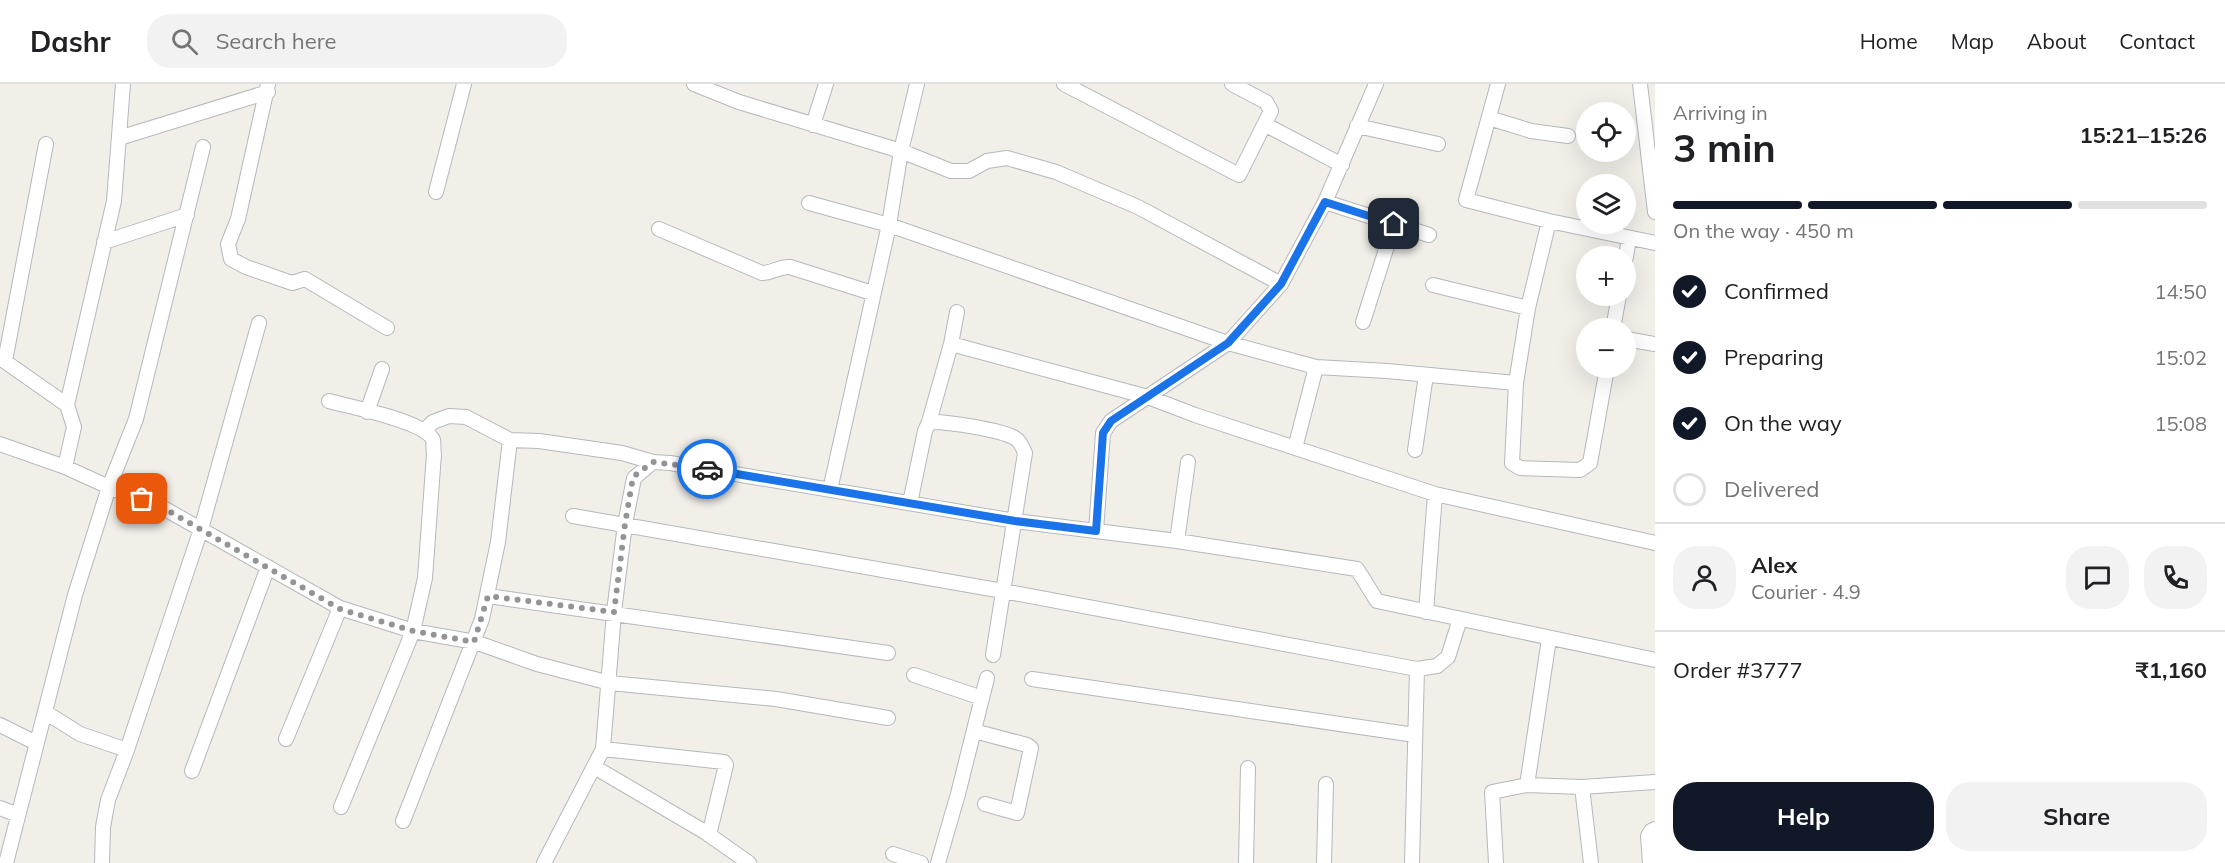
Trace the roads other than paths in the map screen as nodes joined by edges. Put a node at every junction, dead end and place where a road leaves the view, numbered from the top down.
1 (123, 84) edge
2 (464, 84) edge
3 (694, 84) edge
4 (826, 84) edge
5 (917, 84) edge
6 (1232, 84) edge
7 (1377, 84) edge
8 (1497, 84) edge
9 (1640, 84) edge
10 (1072, 85) edge
11 (268, 88) edge
12 (1489, 118) junction
13 (813, 125) junction
14 (1266, 125) junction
15 (1358, 126) junction
16 (1568, 136) dead end
17 (119, 138) junction
18 (46, 144) dead end
19 (1438, 144) dead end
20 (203, 147) dead end
21 (1651, 147) edge
22 (901, 151) junction
23 (1342, 165) junction
24 (436, 192) dead end
25 (1325, 202) junction
26 (809, 203) dead end
27 (1655, 213) edge
28 (187, 215) junction
29 (1549, 221) junction
30 (1394, 224) junction
31 (889, 225) junction
32 (658, 229) dead end
33 (1429, 235) dead end
34 (1629, 238) junction
35 (104, 242) junction
36 (1655, 243) edge
37 (1628, 246) edge
38 (1281, 284) junction
39 (1433, 285) dead end
40 (872, 293) junction
41 (1528, 308) junction
42 (957, 312) dead end
43 (1363, 322) dead end
44 (259, 323) dead end
45 (387, 327) dead end
46 (1636, 341) edge
47 (1228, 343) junction
48 (951, 344) junction
49 (1655, 344) edge
50 (2, 360) edge
51 (1316, 367) junction
52 (382, 369) dead end
53 (1426, 375) junction
54 (1605, 378) edge
55 (1516, 383) junction
56 (1148, 397) junction
57 (329, 401) dead end
58 (68, 405) junction
59 (367, 412) junction
60 (929, 422) junction
61 (424, 431) junction
62 (510, 440) junction
63 (0, 446) edge
64 (1294, 448) junction
65 (1415, 450) dead end
66 (653, 462) junction
67 (1188, 462) dead end
68 (65, 467) junction
69 (109, 487) junction
70 (830, 490) junction
71 (1435, 494) junction
72 (910, 503) junction
73 (573, 516) dead end
74 (1015, 521) junction
75 (625, 524) junction
76 (201, 529) junction
77 (1096, 531) junction
78 (1177, 542) junction
79 (1655, 543) edge
80 (268, 567) junction
81 (1003, 591) junction
82 (488, 596) junction
83 (340, 609) junction
84 (614, 612) junction
85 (1426, 612) junction
86 (1460, 619) junction
87 (413, 631) junction
88 (1549, 639) junction
89 (474, 642) junction
90 (888, 653) dead end
91 (993, 655) dead end
92 (1655, 660) edge
93 (1417, 669) junction
94 (914, 675) dead end
95 (987, 678) dead end
96 (1032, 679) dead end
97 (610, 683) junction
98 (982, 698) junction
99 (45, 712) junction
100 (888, 718) dead end
101 (0, 725) edge
102 (974, 731) junction
103 (1415, 735) junction
104 (286, 739) dead end
105 (36, 743) junction
106 (603, 749) junction
107 (127, 750) junction
108 (596, 768) junction
109 (1248, 768) dead end
110 (192, 771) dead end
111 (1655, 782) edge
112 (1326, 784) dead end
113 (1527, 785) junction
114 (1582, 787) junction
115 (985, 804) dead end
116 (341, 807) dead end
117 (0, 808) edge
118 (18, 815) junction
119 (404, 821) dead end
120 (1655, 829) edge
121 (709, 835) junction
122 (893, 854) dead end
123 (6, 863) edge
124 (102, 863) edge
125 (544, 863) edge
126 (749, 863) edge
127 (921, 863) edge
128 (938, 863) edge
129 (1246, 863) edge
130 (1324, 863) edge
131 (1412, 863) edge
132 (1496, 863) edge
133 (1591, 863) edge
134 (1650, 863) edge

1 - 17 street
2 - 24 street
3 - 13 street
4 - 13 street
5 - 22 street
6 - 14 street
7 - 15 street
8 - 12 street
9 - 21 street
10 - 14 street
11 - 17 street
11 - 45 street
12 - 16 street
12 - 29 street
13 - 22 street
14 - 23 street
15 - 19 street
15 - 23 street
17 - 35 street
18 - 50 street
20 - 28 street
21 - 27 street
22 - 31 street
22 - 38 street
23 - 25 street
25 - 30 street
25 - 38 street
26 - 31 street
28 - 35 street
28 - 69 street
29 - 34 street
29 - 41 street
30 - 33 street
30 - 43 street
31 - 40 street
31 - 47 street
32 - 40 street
34 - 36 street
34 - 37 street
35 - 58 street
38 - 47 street
39 - 41 street
40 - 70 street
41 - 55 street
42 - 48 street
44 - 76 street
46 - 49 street
47 - 51 street
47 - 56 street
48 - 56 street
48 - 60 street
50 - 58 street
51 - 53 street
51 - 64 street
52 - 59 street
53 - 55 street
53 - 65 street
54 - 55 street
56 - 64 street
56 - 77 street
57 - 59 street
58 - 68 street
59 - 61 street
60 - 72 street
60 - 74 street
61 - 62 street
61 - 87 street
62 - 66 street
62 - 82 street
63 - 68 street
64 - 71 street
66 - 70 street
66 - 75 street
67 - 78 street
68 - 69 street
69 - 76 street
69 - 99 street
70 - 72 street
71 - 79 street
71 - 85 street
72 - 74 street
73 - 75 street
74 - 77 street
74 - 81 street
75 - 81 street
75 - 84 street
76 - 80 street
76 - 107 street
77 - 78 street
78 - 85 street
80 - 83 street
80 - 110 street
81 - 91 street
81 - 93 street
82 - 84 street
82 - 89 street
83 - 87 street
83 - 104 street
84 - 90 street
84 - 97 street
85 - 86 street
86 - 88 street
86 - 93 street
87 - 89 street
87 - 116 street
88 - 92 street
88 - 113 street
89 - 97 street
89 - 119 street
93 - 103 street
94 - 98 street
95 - 98 street
96 - 103 street
97 - 100 street
97 - 106 street
98 - 102 street
99 - 105 street
99 - 107 street
101 - 105 street
102 - 115 street
102 - 128 street
103 - 131 street
105 - 118 street
106 - 108 street
106 - 121 street
107 - 124 street
108 - 121 street
108 - 125 street
109 - 129 street
111 - 114 street
112 - 130 street
113 - 114 street
113 - 132 street
114 - 133 street
117 - 118 street
118 - 123 street
120 - 134 street
121 - 126 street
122 - 127 street

